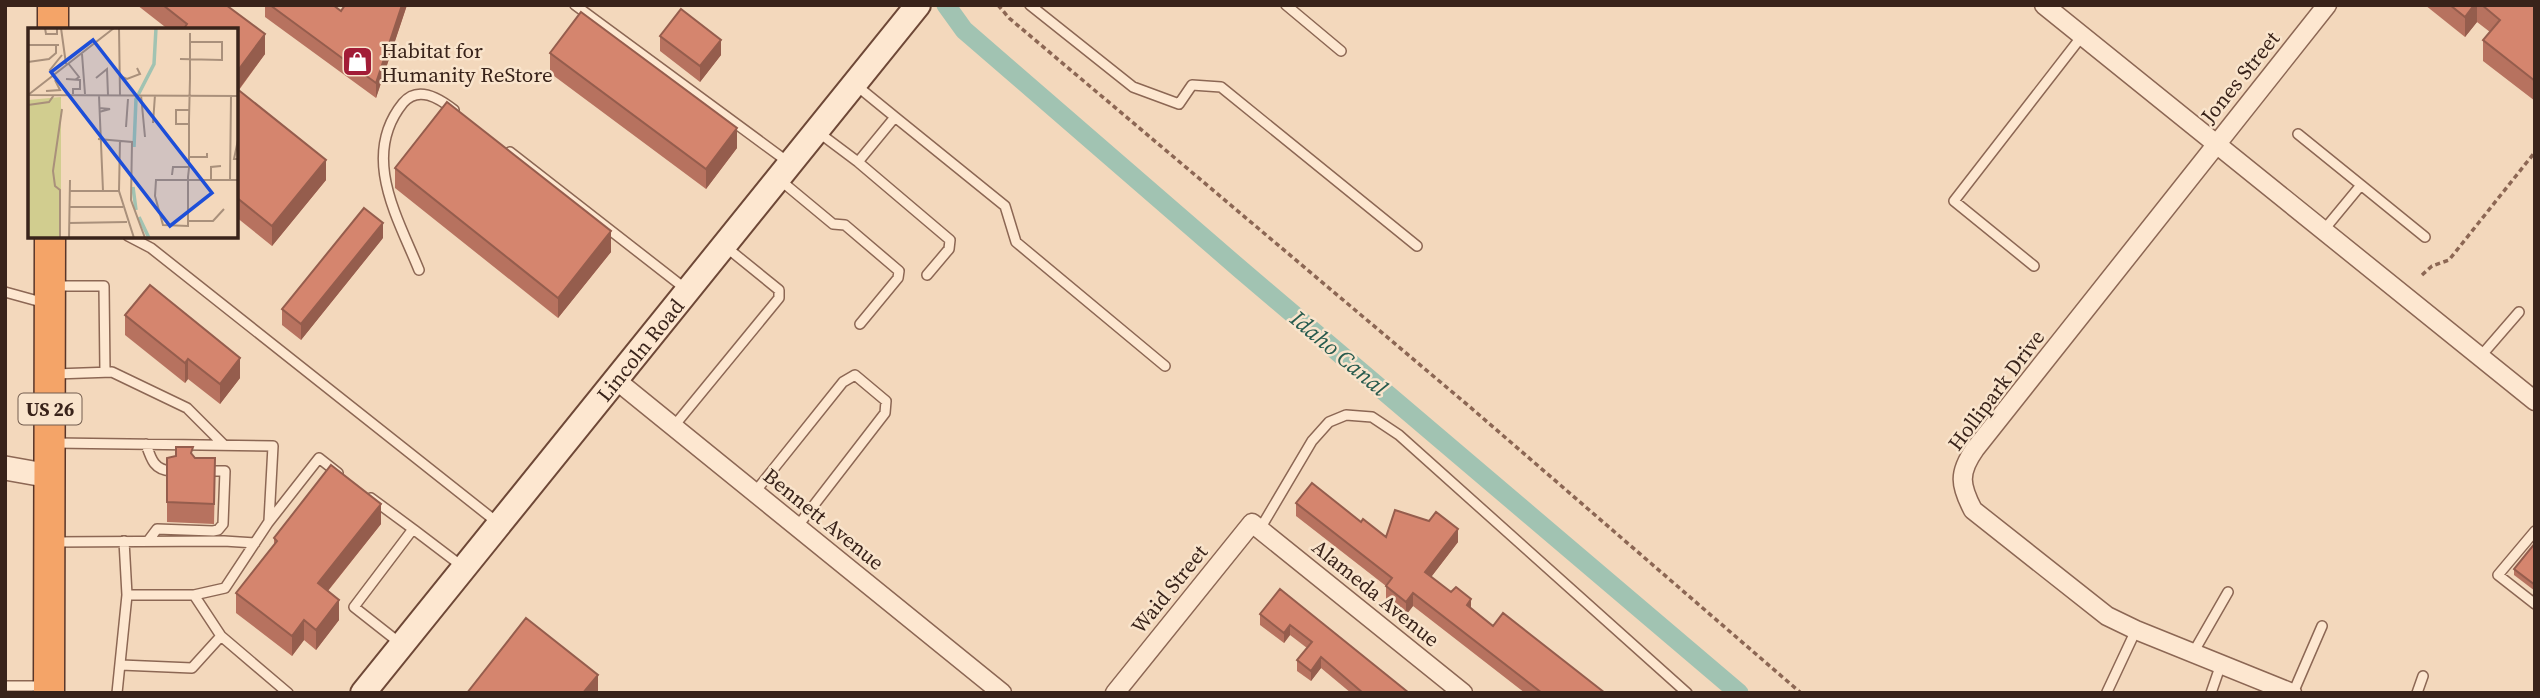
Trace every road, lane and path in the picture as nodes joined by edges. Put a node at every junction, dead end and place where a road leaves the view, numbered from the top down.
1 (53, 5) edge
2 (575, 5) edge
3 (595, 5) edge
4 (998, 5) edge
5 (1030, 5) edge
6 (1286, 5) edge
7 (2044, 5) edge
8 (2327, 5) edge
9 (912, 12) edge
10 (589, 15) junction
11 (53, 28) edge
12 (2082, 36) junction
13 (1341, 51) dead end
14 (855, 84) junction
15 (462, 116) edge
16 (895, 117) junction
17 (817, 131) junction
18 (2298, 134) dead end
19 (2216, 144) junction
20 (506, 149) edge
21 (2535, 152) edge
22 (858, 162) junction
23 (785, 171) junction
24 (2361, 185) junction
25 (2323, 231) junction
26 (2425, 237) dead end
27 (50, 238) edge
28 (132, 238) edge
29 (724, 246) junction
30 (1418, 246) dead end
31 (2034, 265) dead end
32 (419, 271) dead end
33 (927, 275) dead end
34 (2422, 275) dead end
35 (688, 291) junction
36 (5, 292) edge
37 (50, 295) junction
38 (2519, 312) dead end
39 (860, 324) dead end
40 (2480, 357) junction
41 (1165, 366) dead end
42 (105, 372) junction
43 (50, 375) junction
44 (616, 380) junction
45 (2535, 401) edge
46 (674, 426) junction
47 (50, 443) junction
48 (146, 444) junction
49 (223, 444) junction
50 (5, 468) edge
51 (172, 471) edge
52 (198, 472) edge
53 (50, 476) junction
54 (350, 482) edge
55 (361, 490) edge
56 (755, 492) junction
57 (268, 523) junction
58 (500, 524) junction
59 (797, 527) junction
60 (413, 529) junction
61 (1260, 529) junction
62 (2535, 531) edge
63 (124, 541) junction
64 (148, 541) junction
65 (49, 542) junction
66 (255, 543) junction
67 (464, 568) junction
68 (2228, 592) dead end
69 (127, 595) junction
70 (194, 595) junction
71 (2535, 604) edge
72 (2322, 626) dead end
73 (2136, 630) junction
74 (221, 636) junction
75 (402, 645) junction
76 (2193, 653) junction
77 (121, 664) junction
78 (2221, 664) junction
79 (2423, 676) dead end
80 (5, 686) edge
81 (49, 690) edge
82 (2107, 692) edge
83 (117, 693) edge
84 (288, 693) edge
85 (363, 693) edge
86 (1002, 693) edge
87 (1115, 693) edge
88 (1463, 693) edge
89 (1687, 693) edge
90 (1801, 693) edge
91 (2211, 693) edge
92 (2292, 693) edge
93 (2417, 693) edge

1 - 11 highway
2 - 10 lane
3 - 10 lane
4 - 90 path
5 - 30 lane
6 - 13 lane
7 - 12 street
8 - 19 street, Jones Street
9 - 14 main road, Lincoln Road
10 - 23 lane
12 - 19 street
12 - 31 lane
14 - 16 lane
14 - 17 main road, Lincoln Road
15 - 32 lane
16 - 22 lane
16 - 41 lane
17 - 22 lane
17 - 23 main road, Lincoln Road
18 - 24 lane
19 - 25 street
19 - 73 street, Hollipark Drive
20 - 35 lane
21 - 34 path
22 - 33 lane
23 - 29 main road, Lincoln Road
23 - 39 lane
24 - 25 lane
24 - 26 lane
25 - 40 street
27 - 37 highway, US 26
28 - 58 lane
29 - 35 main road, Lincoln Road
29 - 46 lane
35 - 44 main road, Lincoln Road
36 - 37 lane
37 - 42 lane
37 - 43 highway, US 26
38 - 40 lane
40 - 45 street
42 - 43 lane
42 - 49 lane
43 - 47 highway, US 26
44 - 46 street, Bennett Avenue
44 - 58 main road, Lincoln Road
46 - 56 street, Bennett Avenue
47 - 48 lane
47 - 53 highway, US 26
48 - 49 lane
48 - 51 lane
49 - 57 lane
50 - 53 street
52 - 64 lane
53 - 65 highway, US 26
54 - 57 lane
55 - 60 lane
56 - 59 street, Bennett Avenue
56 - 59 lane
57 - 66 lane
58 - 67 main road, Lincoln Road
59 - 86 street, Bennett Avenue
60 - 67 lane
60 - 75 lane
61 - 87 street, Waid Street
61 - 88 street, Alameda Avenue
61 - 89 lane
62 - 71 lane
63 - 64 lane
63 - 65 lane
63 - 69 lane
64 - 66 lane
65 - 81 highway, US 26
66 - 70 lane
67 - 75 main road, Lincoln Road
68 - 76 lane
69 - 70 lane
69 - 77 lane
70 - 74 lane
72 - 92 lane
73 - 76 street, Hollipark Drive
73 - 82 lane
74 - 77 lane
74 - 84 lane
75 - 85 main road, Lincoln Road
76 - 78 street, Hollipark Drive
77 - 83 lane
78 - 91 lane
78 - 92 street, Hollipark Drive
79 - 93 lane
80 - 81 lane

